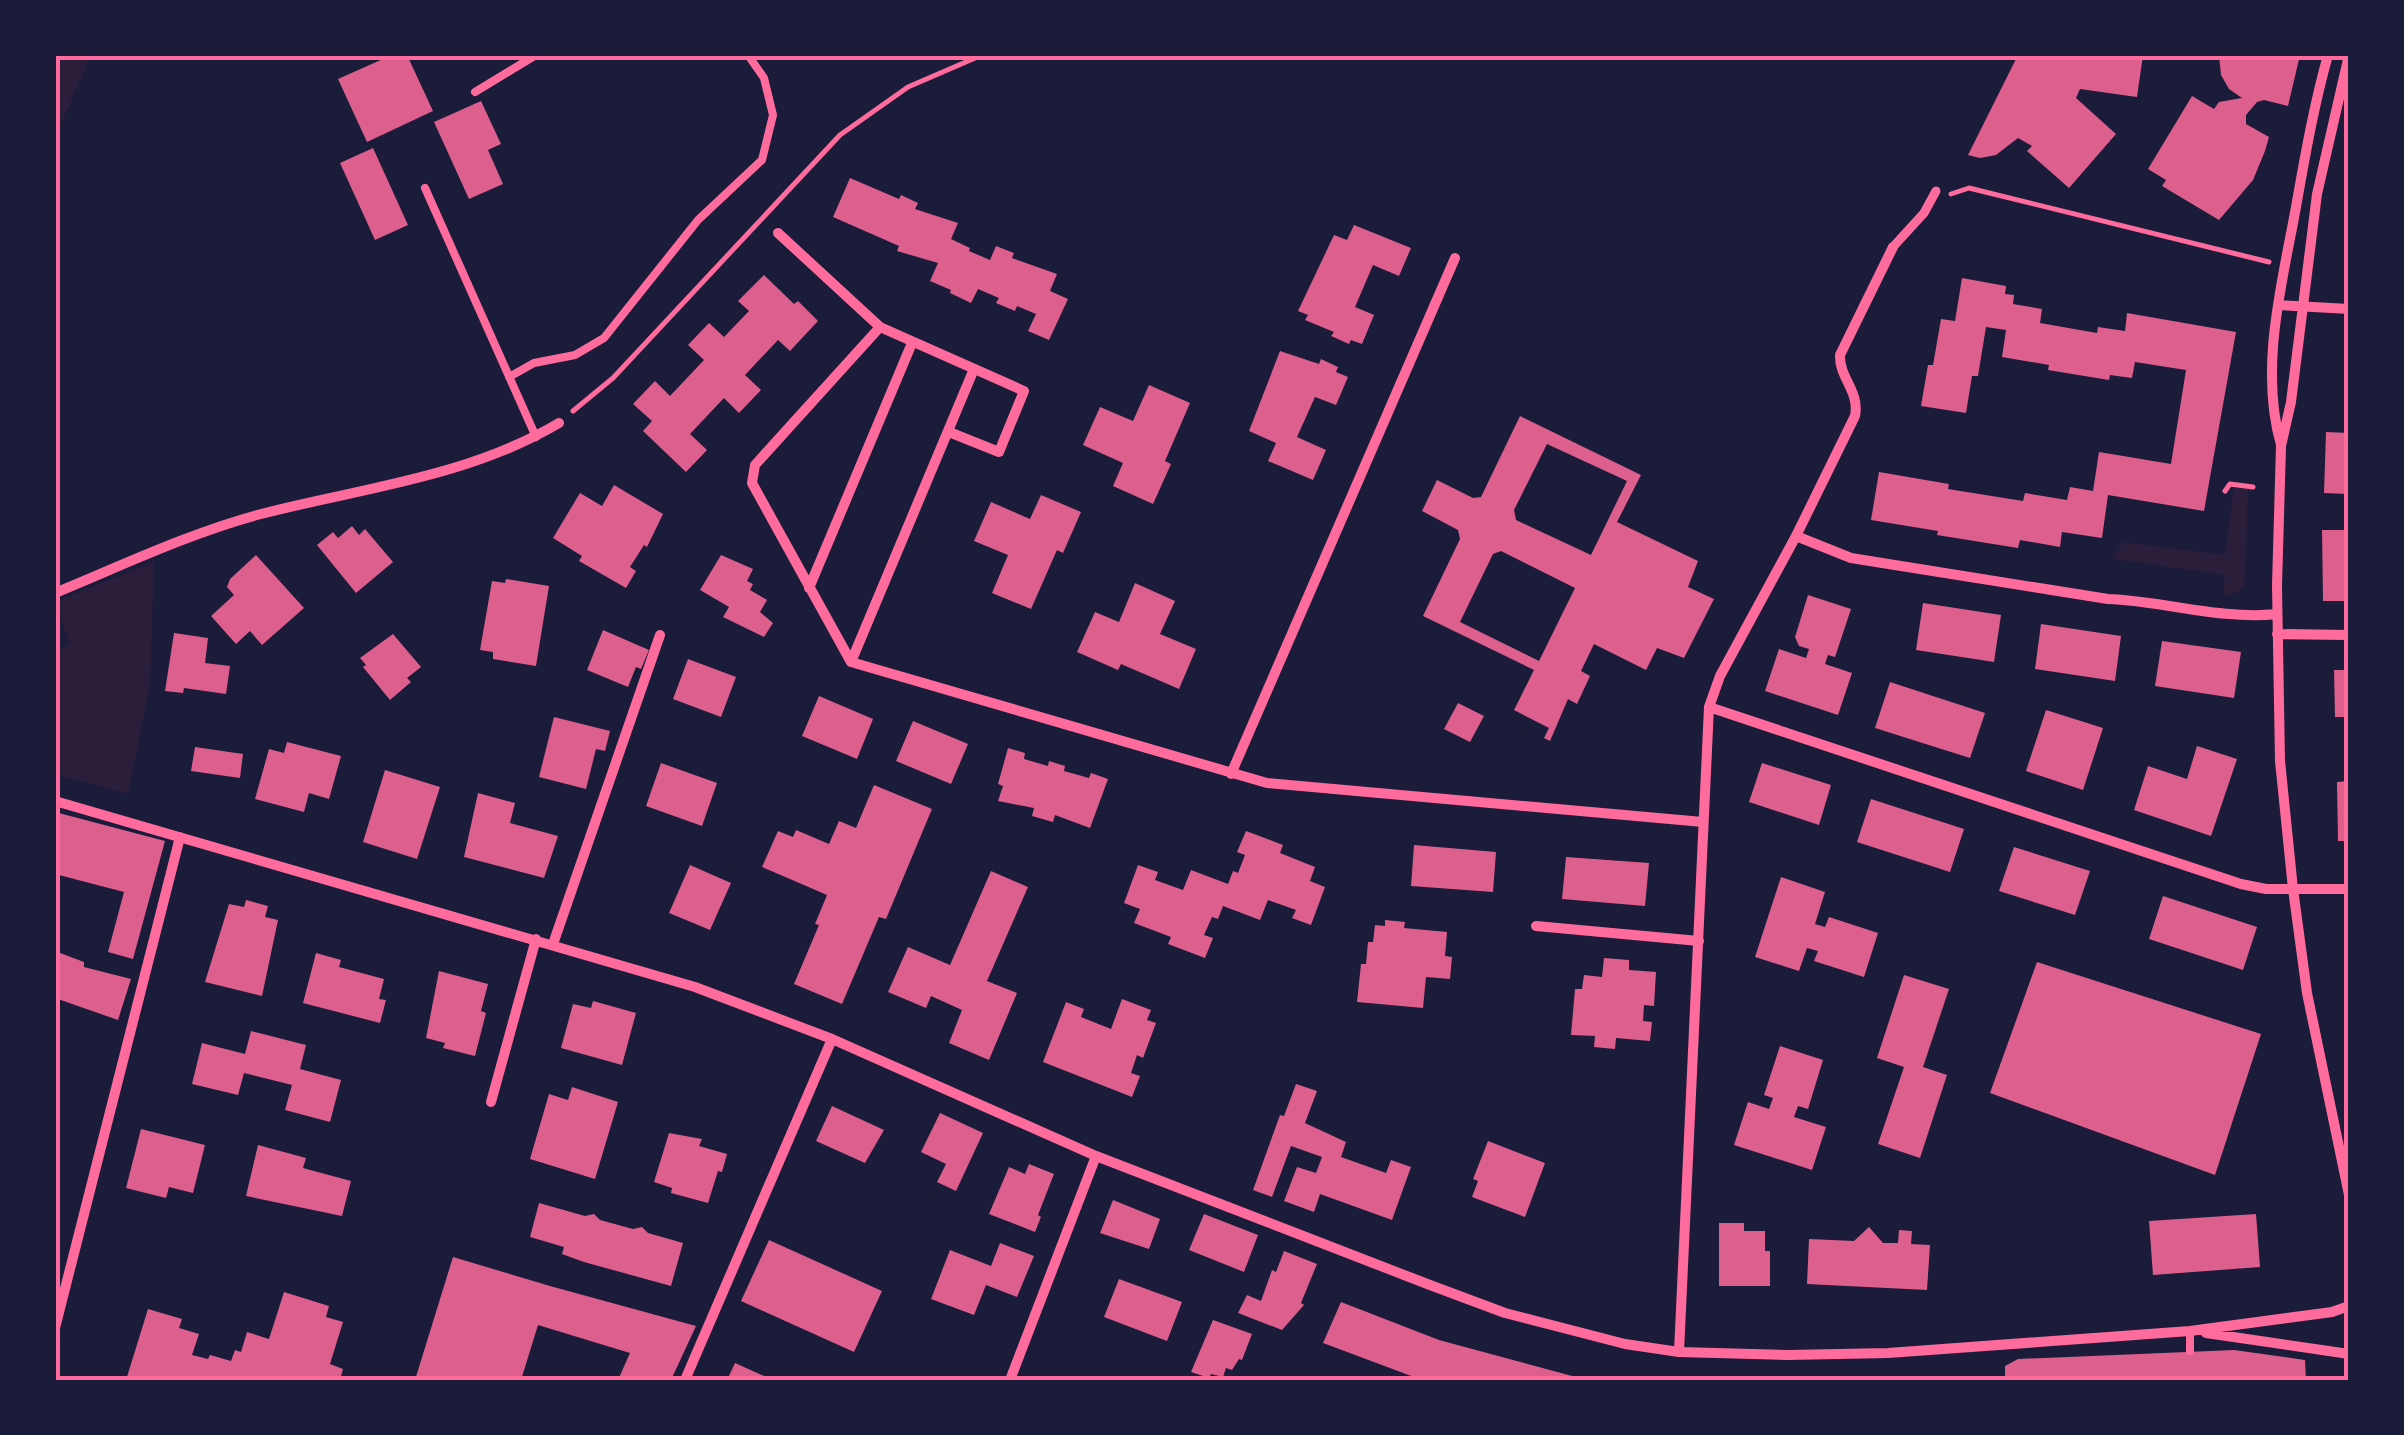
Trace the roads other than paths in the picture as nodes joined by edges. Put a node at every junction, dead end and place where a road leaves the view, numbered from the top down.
1 (536, 55) edge
2 (748, 55) edge
3 (2328, 55) edge
4 (2348, 55) edge
5 (475, 92) dead end
6 (425, 188) dead end
7 (1935, 193) road end
8 (778, 233) dead end
9 (1893, 247) joint
10 (1455, 258) dead end
11 (2279, 305) junction
12 (2301, 308) junction
13 (2349, 309) edge
14 (880, 327) junction
15 (912, 343) junction
16 (974, 368) junction
17 (509, 377) junction
18 (559, 423) dead end
19 (949, 432) junction
20 (536, 437) junction
21 (2281, 446) junction
22 (1796, 536) junction
23 (809, 588) junction
24 (55, 593) edge
25 (2277, 614) junction
26 (2277, 634) junction
27 (660, 635) dead end
28 (2349, 635) edge
29 (851, 662) junction
30 (1709, 707) junction
31 (1231, 774) junction
32 (55, 801) edge
33 (1704, 822) junction
34 (180, 838) junction
35 (2293, 889) junction
36 (2349, 889) edge
37 (1536, 926) dead end
38 (536, 939) junction
39 (1700, 941) junction
40 (553, 944) junction
41 (832, 1039) junction
42 (491, 1102) dead end
43 (1096, 1156) junction
44 (2349, 1194) edge
45 (2349, 1306) edge
46 (55, 1328) edge
47 (2190, 1331) junction
48 (2190, 1351) dead end
49 (1679, 1352) junction
50 (2349, 1354) edge
51 (685, 1380) edge
52 (1010, 1380) edge

1 - 5 lane
2 - 17 lane
3 - 11 street
4 - 12 street
6 - 17 lane
7 - 9 street
8 - 14 street
9 - 22 street
10 - 31 street
11 - 12 street
11 - 21 street
12 - 13 street
12 - 21 street
14 - 15 street
14 - 23 street
15 - 16 street
15 - 23 street
16 - 19 street
16 - 19 street
17 - 20 lane
18 - 20 street
19 - 29 street
20 - 24 street
21 - 25 street
22 - 25 street
22 - 30 street
23 - 29 street
25 - 26 street
26 - 28 street
26 - 35 street
27 - 40 street
29 - 31 street
30 - 33 street
30 - 35 street
31 - 33 street
32 - 34 street
33 - 39 street
34 - 38 street
34 - 46 street
35 - 36 street
35 - 44 street
37 - 39 street
38 - 40 street
38 - 42 street
39 - 49 street
40 - 41 street
41 - 43 street
41 - 51 street
43 - 49 street
43 - 52 street
45 - 47 street
47 - 48 lane
47 - 49 street
47 - 50 street

